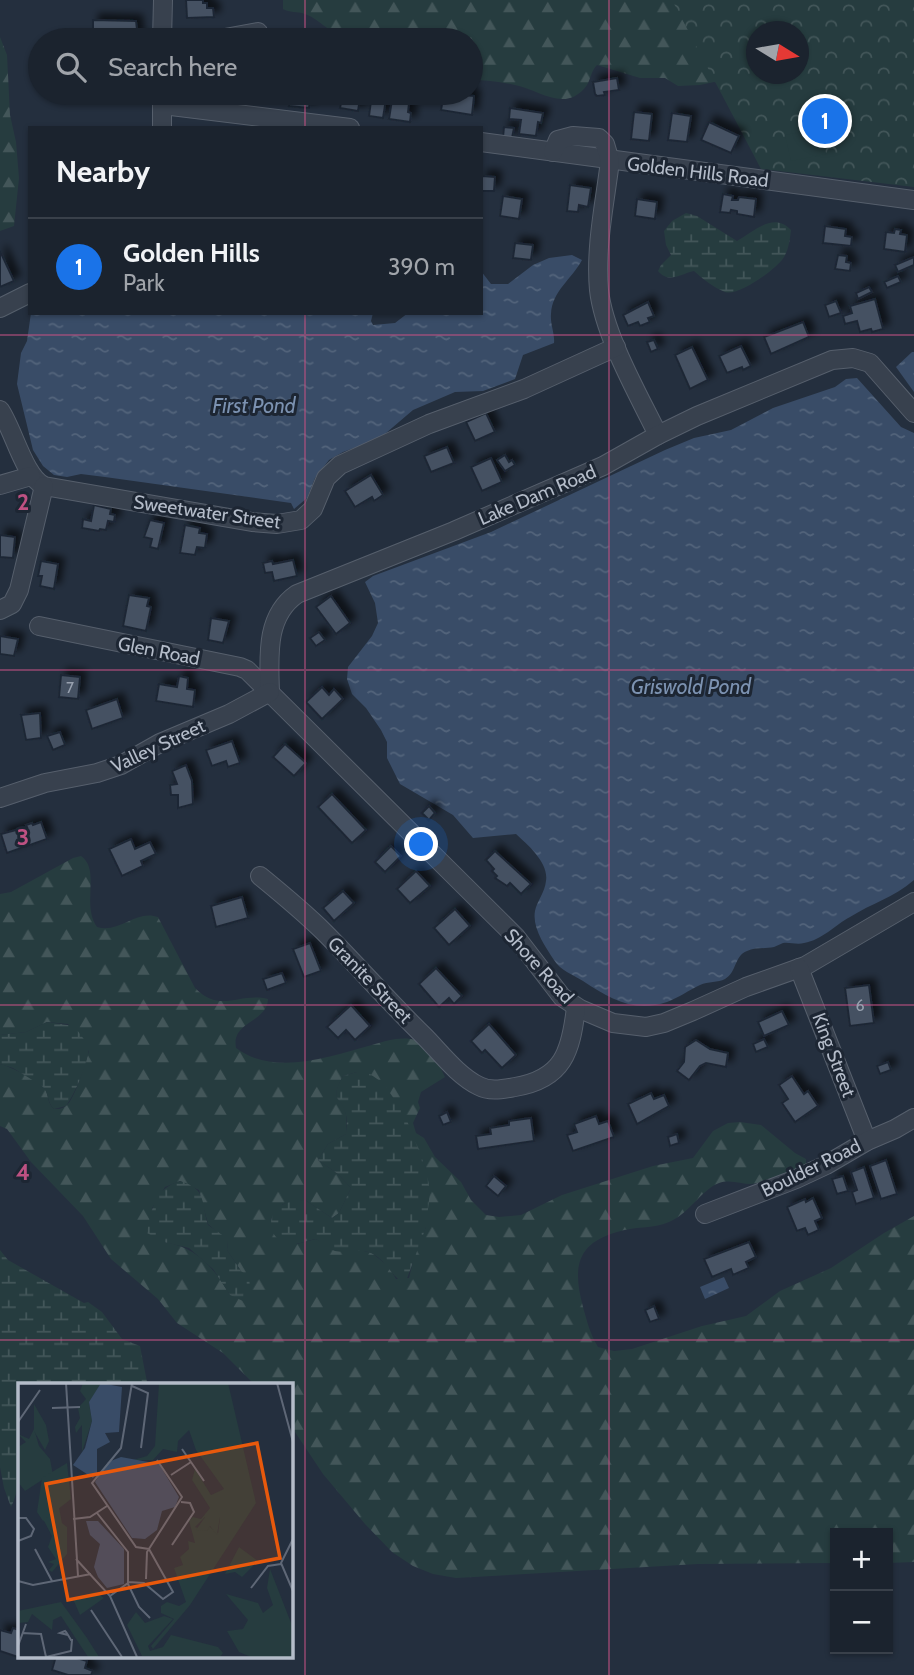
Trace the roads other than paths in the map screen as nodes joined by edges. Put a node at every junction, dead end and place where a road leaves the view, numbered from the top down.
1 (163, 0) edge
2 (162, 28) edge
3 (162, 110) edge
4 (293, 125) edge
5 (312, 126) edge
6 (483, 142) edge
7 (610, 161) junction
8 (914, 200) edge
9 (28, 294) edge
10 (0, 308) edge
11 (616, 347) junction
12 (0, 410) edge
13 (914, 413) edge
14 (658, 435) junction
15 (38, 481) junction
16 (0, 485) edge
17 (0, 610) edge
18 (39, 626) dead end
19 (270, 692) junction
20 (0, 798) edge
21 (260, 876) dead end
22 (914, 902) edge
23 (799, 968) junction
24 (576, 1007) junction
25 (914, 1118) edge
26 (867, 1142) junction
27 (705, 1214) dead end

1 - 2 street
3 - 4 street
4 - 5 street
6 - 7 street, Golden Hills Road
7 - 8 street, Golden Hills Road
7 - 11 street
9 - 10 street
11 - 14 street
11 - 15 street, Sweetwater Street
12 - 15 street
13 - 14 street, Lake Dam Road
14 - 19 street, Lake Dam Road
15 - 16 street
15 - 17 street
18 - 19 street, Glen Road
19 - 20 street, Valley Street
19 - 24 street, Shore Road
21 - 24 street, Granite Street
22 - 23 street, Shore Road
23 - 24 street, Shore Road
23 - 26 street, King Street
25 - 26 street, Boulder Road
26 - 27 street, Boulder Road

